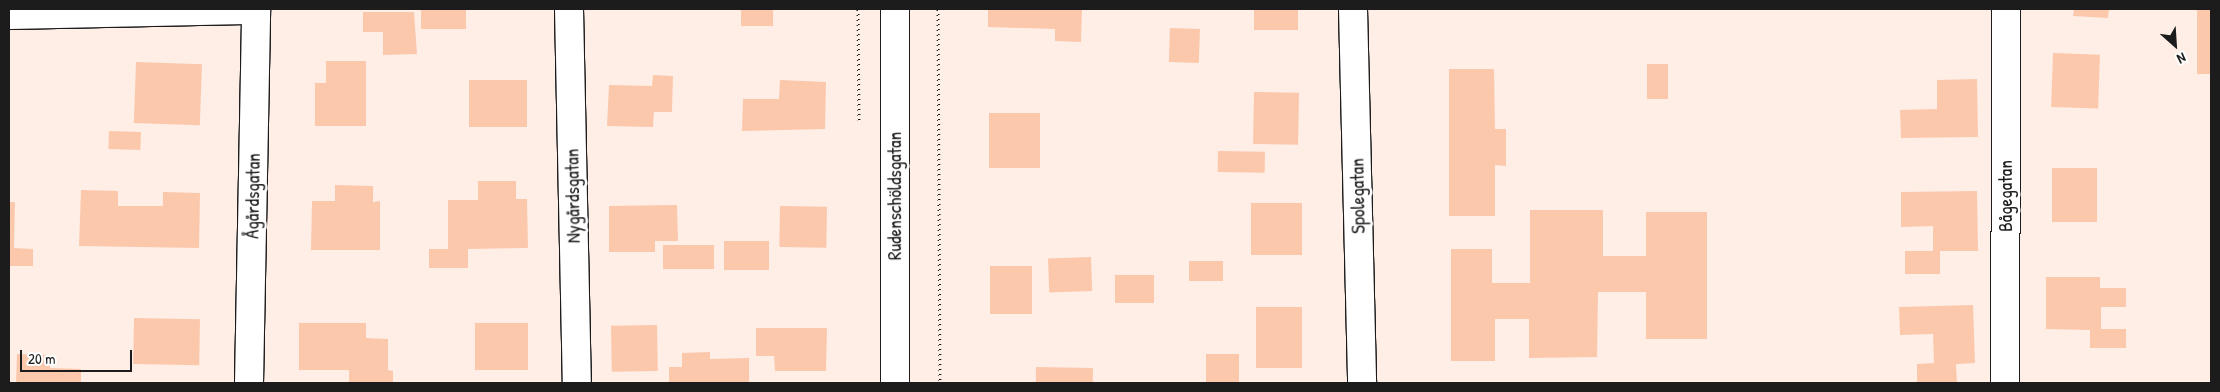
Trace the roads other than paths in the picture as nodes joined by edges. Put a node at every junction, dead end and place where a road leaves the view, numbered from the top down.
1 (256, 9) edge
2 (569, 9) edge
3 (895, 9) edge
4 (1354, 9) edge
5 (2006, 9) edge
6 (9, 15) edge
7 (249, 383) edge
8 (577, 383) edge
9 (895, 383) edge
10 (1362, 383) edge
11 (2005, 383) edge

1 - 6 street
1 - 7 street, Ågårdsgatan
2 - 8 street, Nygårdsgatan
3 - 9 street, Rudenschöldsgatan
4 - 10 street, Spolegatan
5 - 11 street, Bågegatan

